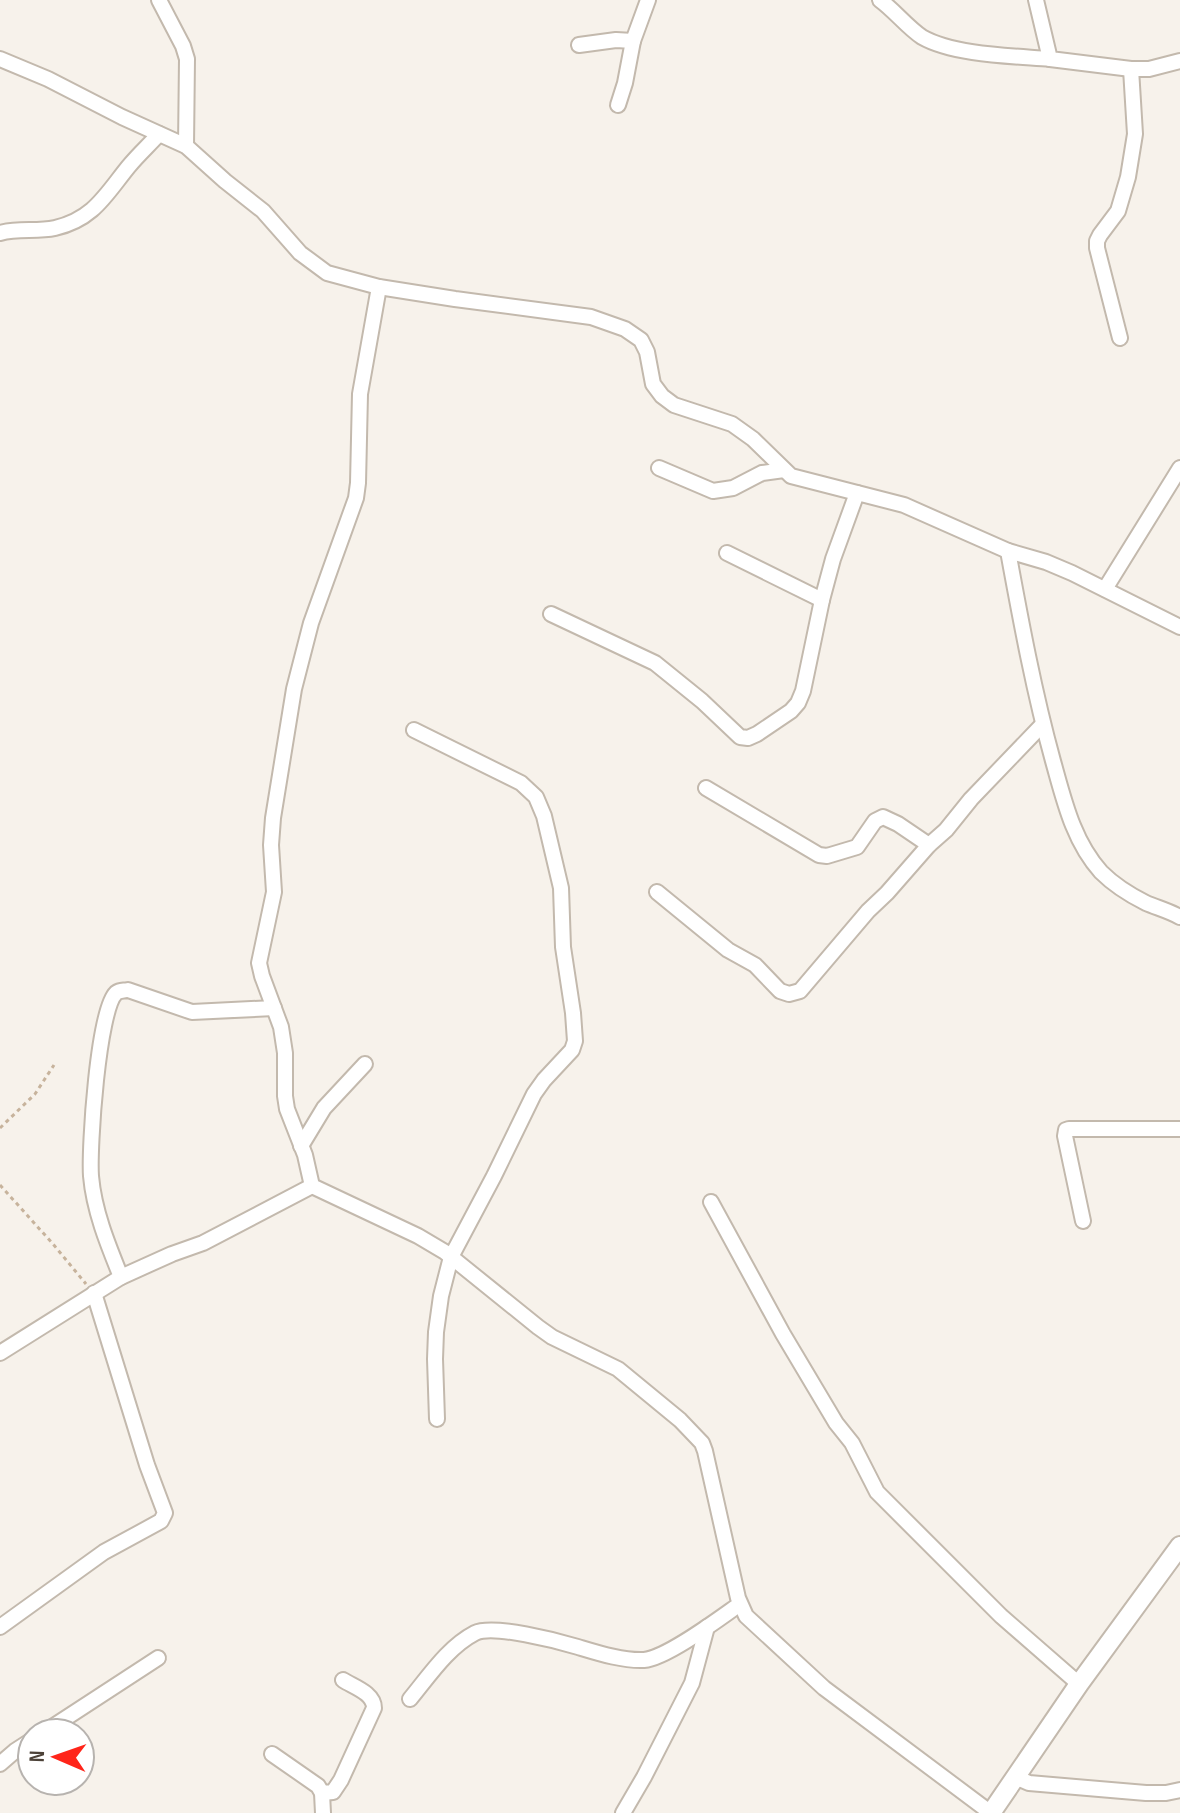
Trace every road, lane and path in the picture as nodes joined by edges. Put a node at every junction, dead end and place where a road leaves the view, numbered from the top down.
1 (159, 0) edge
2 (648, 0) edge
3 (880, 0) edge
4 (1036, 0) edge
5 (633, 41) junction
6 (579, 45) dead end
7 (0, 59) edge
8 (1050, 59) junction
9 (1180, 61) edge
10 (1131, 69) junction
11 (618, 105) dead end
12 (159, 134) junction
13 (186, 146) junction
14 (0, 233) edge
15 (379, 287) junction
16 (1120, 338) dead end
17 (659, 468) dead end
18 (1180, 468) edge
19 (784, 470) junction
20 (857, 493) junction
21 (1008, 551) junction
22 (727, 553) dead end
23 (1105, 589) junction
24 (822, 600) junction
25 (551, 614) dead end
26 (1180, 627) edge
27 (1043, 724) junction
28 (414, 730) dead end
29 (706, 788) dead end
30 (929, 845) junction
31 (657, 892) dead end
32 (1180, 917) edge
33 (274, 1008) junction
34 (365, 1064) dead end
35 (54, 1065) dead end
36 (0, 1128) edge
37 (1180, 1129) edge
38 (301, 1146) junction
39 (0, 1185) edge
40 (312, 1186) junction
41 (711, 1202) dead end
42 (1083, 1221) dead end
43 (451, 1257) junction
44 (121, 1277) junction
45 (94, 1293) junction
46 (0, 1353) edge
47 (437, 1419) dead end
48 (1180, 1546) edge
49 (740, 1604) junction
50 (0, 1627) edge
51 (707, 1627) junction
52 (158, 1658) dead end
53 (343, 1680) dead end
54 (1079, 1684) junction
55 (410, 1699) dead end
56 (68, 1717) edge
57 (272, 1754) dead end
58 (1015, 1777) junction
59 (1180, 1790) edge
60 (322, 1793) junction
61 (323, 1813) edge
62 (623, 1813) edge
63 (991, 1813) edge

1 - 13 street
2 - 5 street
3 - 8 street
4 - 8 street
5 - 6 street
5 - 11 street
7 - 12 street
8 - 10 street
9 - 10 street
10 - 16 street
12 - 13 street
12 - 14 street
13 - 15 street
15 - 19 street
15 - 33 street
17 - 19 street
18 - 23 street
19 - 20 street
20 - 21 street
20 - 24 street
21 - 23 street
21 - 27 street
22 - 24 street
23 - 26 street
24 - 25 street
27 - 30 street
27 - 32 street
28 - 43 street
29 - 30 street
30 - 31 street
33 - 38 street
33 - 44 street
34 - 38 street
35 - 36 path
37 - 42 street
38 - 40 street
39 - 45 path
40 - 43 street
40 - 44 street
41 - 54 street
43 - 47 street
43 - 49 street
44 - 45 street
45 - 46 street
45 - 50 street
48 - 54 street
49 - 51 street
49 - 63 street
51 - 55 street
51 - 62 street
52 - 56 street
53 - 60 street
54 - 58 street
57 - 60 street
58 - 59 street
58 - 63 street
60 - 61 street

